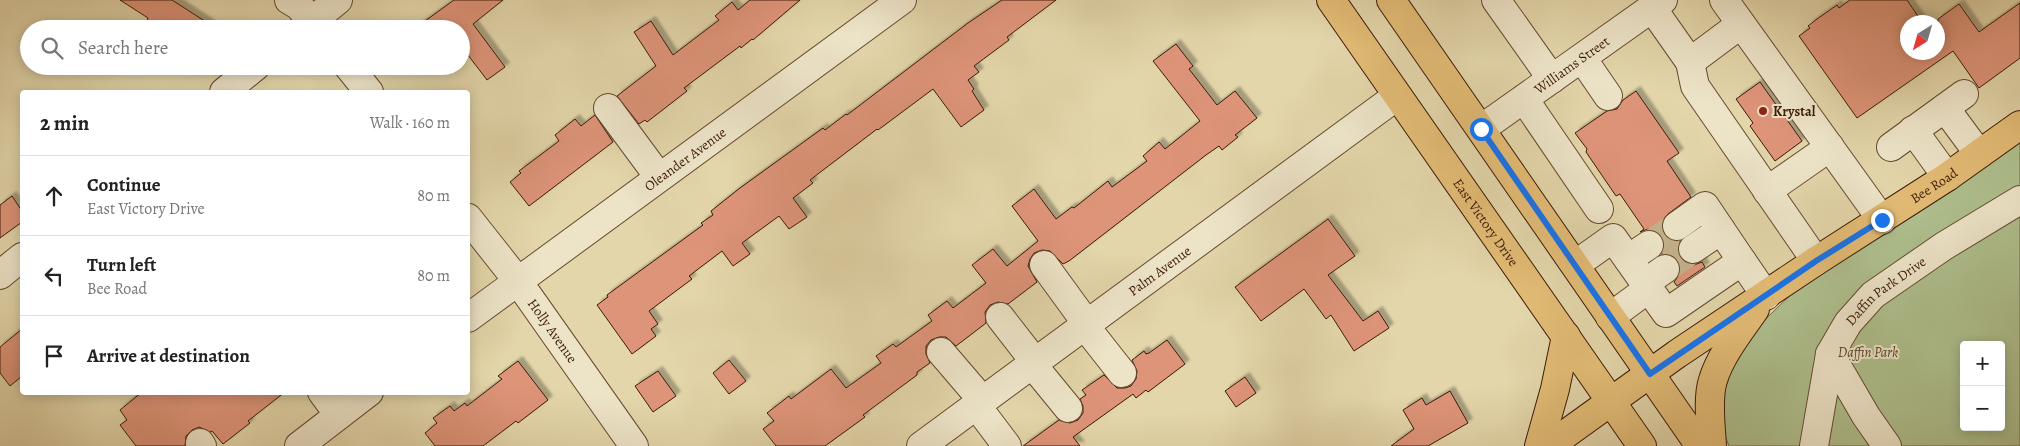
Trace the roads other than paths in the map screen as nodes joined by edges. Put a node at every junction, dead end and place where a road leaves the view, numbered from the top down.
1 (289, 0) edge
2 (338, 0) edge
3 (902, 0) edge
4 (1331, 0) edge
5 (1391, 0) edge
6 (1496, 0) edge
7 (1724, 0) edge
8 (1658, 4) edge
9 (307, 20) edge
10 (317, 20) edge
11 (1741, 24) junction
12 (1582, 58) junction
13 (1690, 62) junction
14 (245, 75) edge
15 (355, 75) edge
16 (1552, 79) junction
17 (226, 90) edge
18 (367, 90) edge
19 (1397, 96) junction
20 (1608, 96) dead end
21 (1524, 99) junction
22 (608, 108) dead end
23 (2020, 125) edge
24 (1481, 129) junction
25 (1913, 130) junction
26 (1891, 146) dead end
27 (1830, 147) junction
28 (1979, 154) junction
29 (659, 177) junction
30 (1947, 177) junction
31 (1767, 191) junction
32 (2020, 200) edge
33 (1599, 209) dead end
34 (1882, 220) junction
35 (470, 221) edge
36 (1677, 226) tunnel mouth
37 (1721, 230) junction
38 (1693, 249) tunnel mouth
39 (20, 258) edge
40 (1742, 261) junction
41 (1816, 261) junction
42 (1044, 265) dead end
43 (1575, 265) junction
44 (0, 275) edge
45 (517, 280) junction
46 (1653, 280) junction
47 (1763, 298) junction
48 (470, 316) edge
49 (1610, 316) junction
50 (1000, 317) dead end
51 (1086, 325) junction
52 (1566, 336) junction
53 (941, 352) dead end
54 (1830, 354) junction
55 (1034, 363) junction
56 (1122, 374) dead end
57 (1650, 374) junction
58 (324, 395) edge
59 (365, 395) edge
60 (1611, 402) junction
61 (980, 403) junction
62 (1068, 408) dead end
63 (339, 415) junction
64 (925, 445) edge
65 (299, 446) edge
66 (634, 446) edge
67 (1007, 446) edge
68 (1539, 446) edge
69 (1549, 446) edge
70 (1642, 446) edge
71 (1700, 446) edge
72 (1712, 446) edge
73 (1814, 446) edge
74 (1887, 446) edge

1 - 9 street
2 - 10 street
3 - 29 street, Oleander Avenue
4 - 19 main road, East Victory Drive
5 - 24 main road
6 - 16 street
7 - 11 street
8 - 12 street, Williams Street
8 - 13 street
11 - 13 street
11 - 27 street
12 - 16 street, Williams Street
12 - 20 street
13 - 31 street
14 - 17 street
15 - 18 street
16 - 21 street, Williams Street
19 - 51 street, Palm Avenue
19 - 52 main road, East Victory Drive
21 - 24 street, Williams Street
21 - 33 street
22 - 29 street
23 - 28 main road, Bee Road
24 - 43 main road
25 - 26 street
25 - 28 street
25 - 30 street
27 - 31 street
27 - 34 street
28 - 30 main road, Bee Road
29 - 45 street, Oleander Avenue
30 - 34 main road, Bee Road
31 - 41 street
32 - 54 street, Daffin Park Drive
34 - 41 main road, Bee Road
35 - 45 street, Holly Avenue
36 - 37 street
37 - 38 street
37 - 40 street
39 - 44 street
40 - 46 street
40 - 47 street
41 - 47 main road, Bee Road
42 - 51 street
43 - 46 street
43 - 49 main road
45 - 48 street, Oleander Avenue
45 - 66 street, Holly Avenue
46 - 49 street
47 - 57 main road, Bee Road
47 - 72 main road
49 - 57 main road
50 - 55 street
51 - 55 street, Palm Avenue
51 - 56 street
52 - 60 main road, East Victory Drive
52 - 68 main road
53 - 61 street
54 - 73 street
54 - 74 street
55 - 61 street, Palm Avenue
55 - 62 street
57 - 60 main road, Bee Road
57 - 71 main road
58 - 63 street
59 - 63 street
60 - 69 main road, Bee Road
60 - 70 main road, East Victory Drive
61 - 64 street, Palm Avenue
61 - 67 street
63 - 65 street

